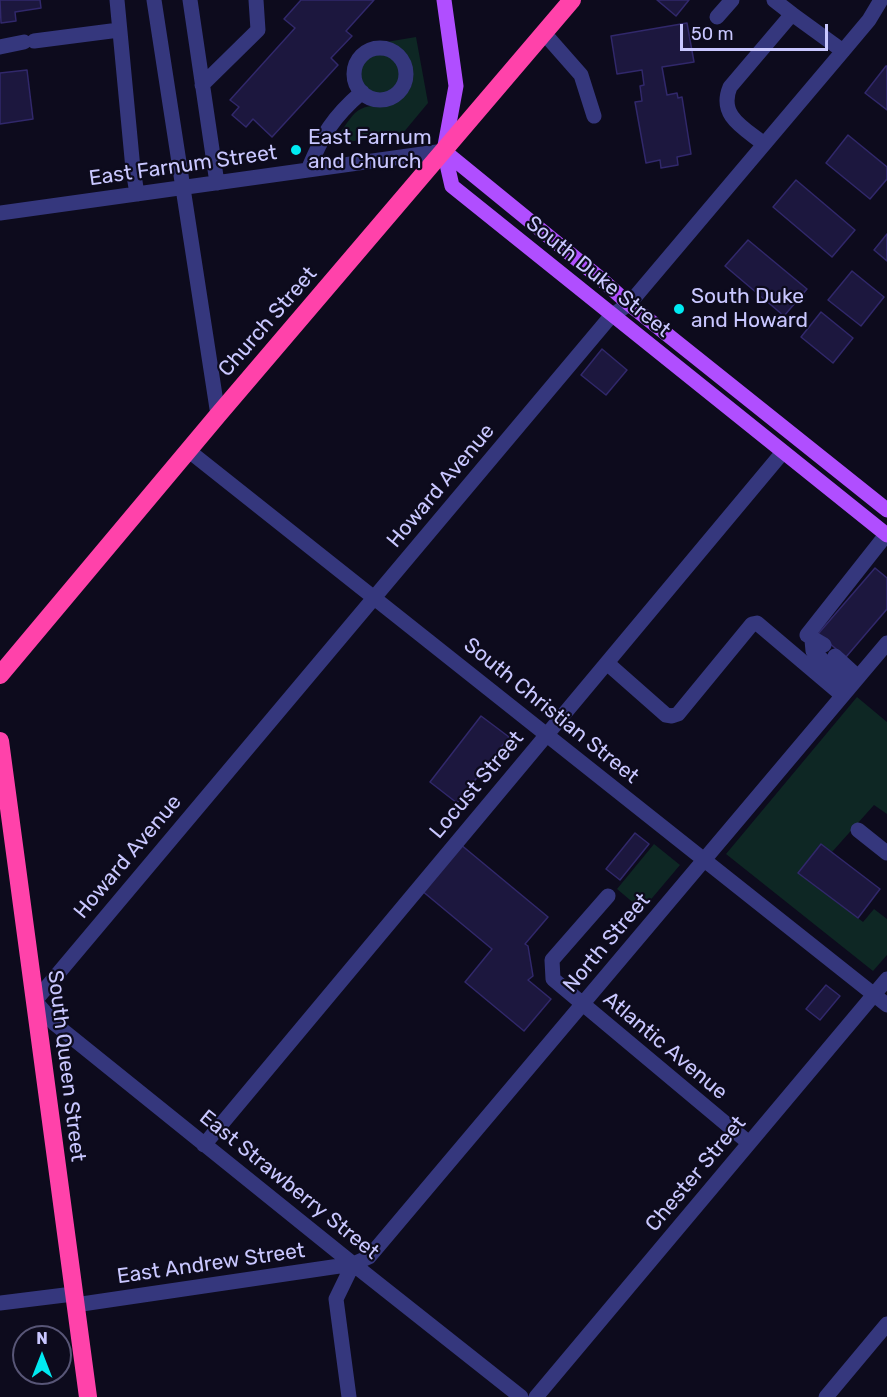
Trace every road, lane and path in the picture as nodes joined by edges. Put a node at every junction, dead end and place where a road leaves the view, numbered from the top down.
1 (117, 0) edge
2 (154, 0) edge
3 (190, 0) edge
4 (256, 0) edge
5 (444, 0) edge
6 (572, 0) edge
7 (732, 0) edge
8 (774, 0) edge
9 (881, 0) edge
10 (792, 14) junction
11 (717, 17) dead end
12 (118, 30) junction
13 (544, 33) junction
14 (0, 47) edge
15 (843, 51) junction
16 (202, 85) junction
17 (362, 92) dead end
18 (594, 116) dead end
19 (764, 144) junction
20 (444, 151) junction
21 (308, 170) junction
22 (217, 183) junction
23 (183, 187) junction
24 (137, 194) junction
25 (0, 213) edge
26 (629, 304) junction
27 (611, 316) junction
28 (218, 415) junction
29 (189, 451) junction
30 (783, 452) junction
31 (887, 510) edge
32 (887, 535) edge
33 (374, 598) junction
34 (887, 643) edge
35 (820, 644) junction
36 (607, 663) junction
37 (0, 675) edge
38 (850, 686) junction
39 (547, 734) junction
40 (0, 741) edge
41 (858, 830) dead end
42 (887, 853) edge
43 (704, 860) junction
44 (608, 896) dead end
45 (887, 979) edge
46 (874, 994) junction
47 (35, 1001) junction
48 (582, 1005) junction
49 (887, 1005) edge
50 (749, 1143) junction
51 (204, 1145) junction
52 (352, 1264) junction
53 (74, 1299) junction
54 (0, 1303) edge
55 (887, 1324) edge
56 (88, 1397) edge
57 (349, 1397) edge
58 (521, 1397) edge
59 (536, 1397) edge
60 (826, 1397) edge

1 - 12 street
2 - 23 street
3 - 16 street
4 - 16 street
5 - 20 main road, South Duke Street
6 - 13 highway, Church Street
7 - 11 street
8 - 10 street
9 - 15 street, Howard Avenue
10 - 15 street
10 - 19 street
12 - 14 street
12 - 24 street
13 - 18 street
13 - 20 highway, Church Street
15 - 19 street, Howard Avenue
16 - 22 street
17 - 21 street
19 - 26 street, Howard Avenue
20 - 21 street, East Farnum Street
20 - 26 main road, South Duke Street
20 - 27 main road, South Duke Street
20 - 28 highway, Church Street
21 - 22 street, East Farnum Street
22 - 23 street, East Farnum Street
23 - 24 street, East Farnum Street
23 - 28 street
24 - 25 street, East Farnum Street
26 - 27 street, Howard Avenue
26 - 31 main road, South Duke Street
27 - 30 main road, South Duke Street
27 - 33 street, Howard Avenue
28 - 29 highway, Church Street
29 - 33 street, South Christian Street
29 - 37 highway, Church Street
30 - 32 main road, South Duke Street
30 - 36 street, Locust Street
32 - 35 street
33 - 39 street, South Christian Street
33 - 47 street, Howard Avenue
34 - 38 street, North Street
35 - 38 street
35 - 38 street
36 - 38 street
36 - 39 street, Locust Street
38 - 43 street, North Street
39 - 43 street, South Christian Street
39 - 51 street, Locust Street
40 - 47 highway, South Queen Street
41 - 42 street
43 - 46 street, South Christian Street
43 - 48 street, North Street
44 - 48 street, Atlantic Avenue
45 - 46 street, Chester Street
46 - 49 street, South Christian Street
46 - 50 street, Chester Street
47 - 51 street, East Strawberry Street
47 - 53 highway, South Queen Street
48 - 50 street, Atlantic Avenue
48 - 52 street, North Street
50 - 59 street, Chester Street
51 - 52 street, East Strawberry Street
52 - 53 street, East Andrew Street
52 - 57 street
52 - 58 street, East Strawberry Street
53 - 54 street, East Andrew Street
53 - 56 highway, South Queen Street
55 - 60 street

